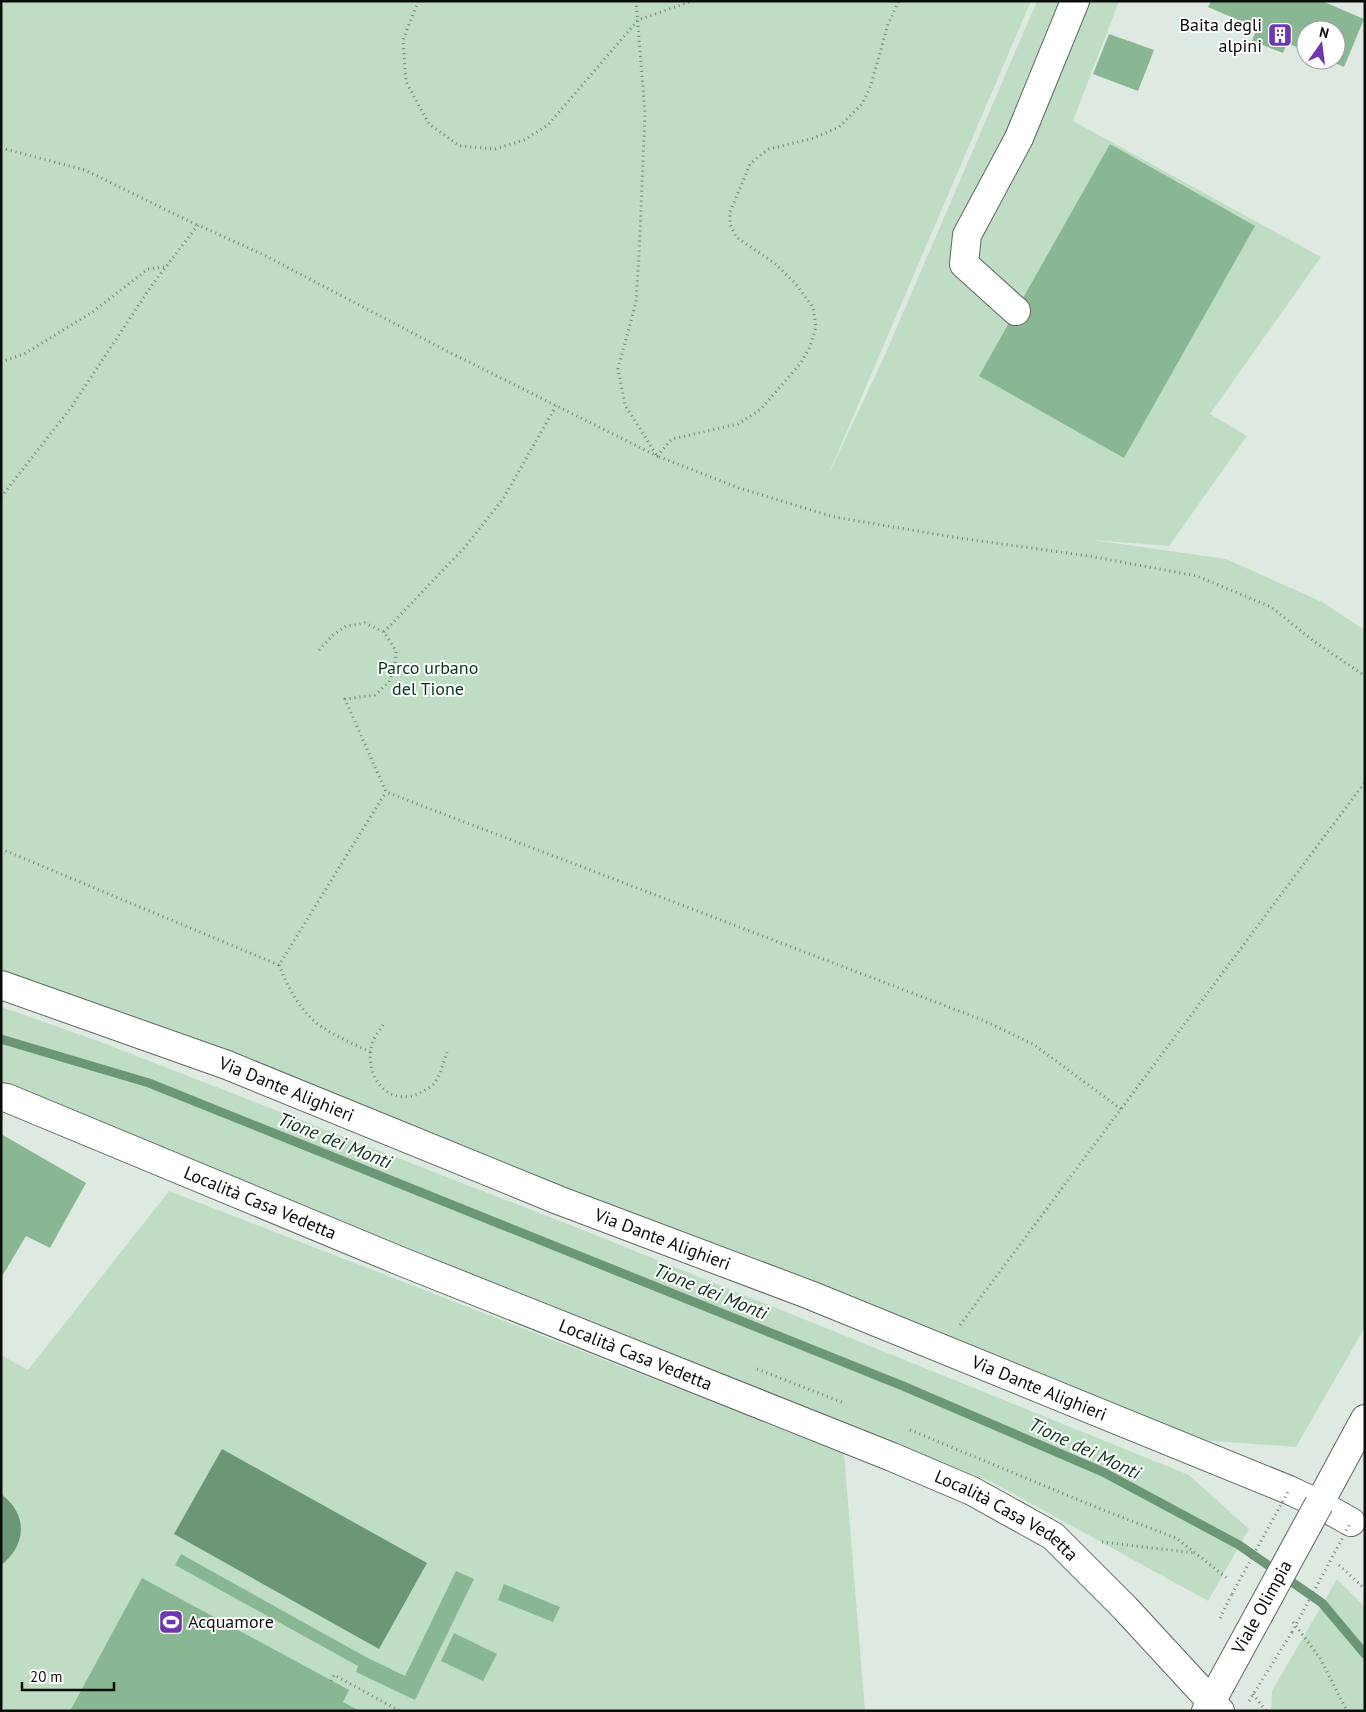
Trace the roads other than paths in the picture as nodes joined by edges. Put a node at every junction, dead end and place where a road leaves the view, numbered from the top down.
1 (1075, 1) edge
2 (1016, 310) dead end
3 (1, 985) edge
4 (1, 1097) edge
5 (1365, 1420) edge
6 (1318, 1504) junction
7 (1351, 1522) road end
8 (1212, 1708) edge

1 - 2 street
3 - 6 street, Via Dante Alighieri
4 - 8 street, Località Casa Vedetta
5 - 6 street, Viale Olimpia
6 - 7 street, Via Dante Alighieri
6 - 8 street, Viale Olimpia, bridge

